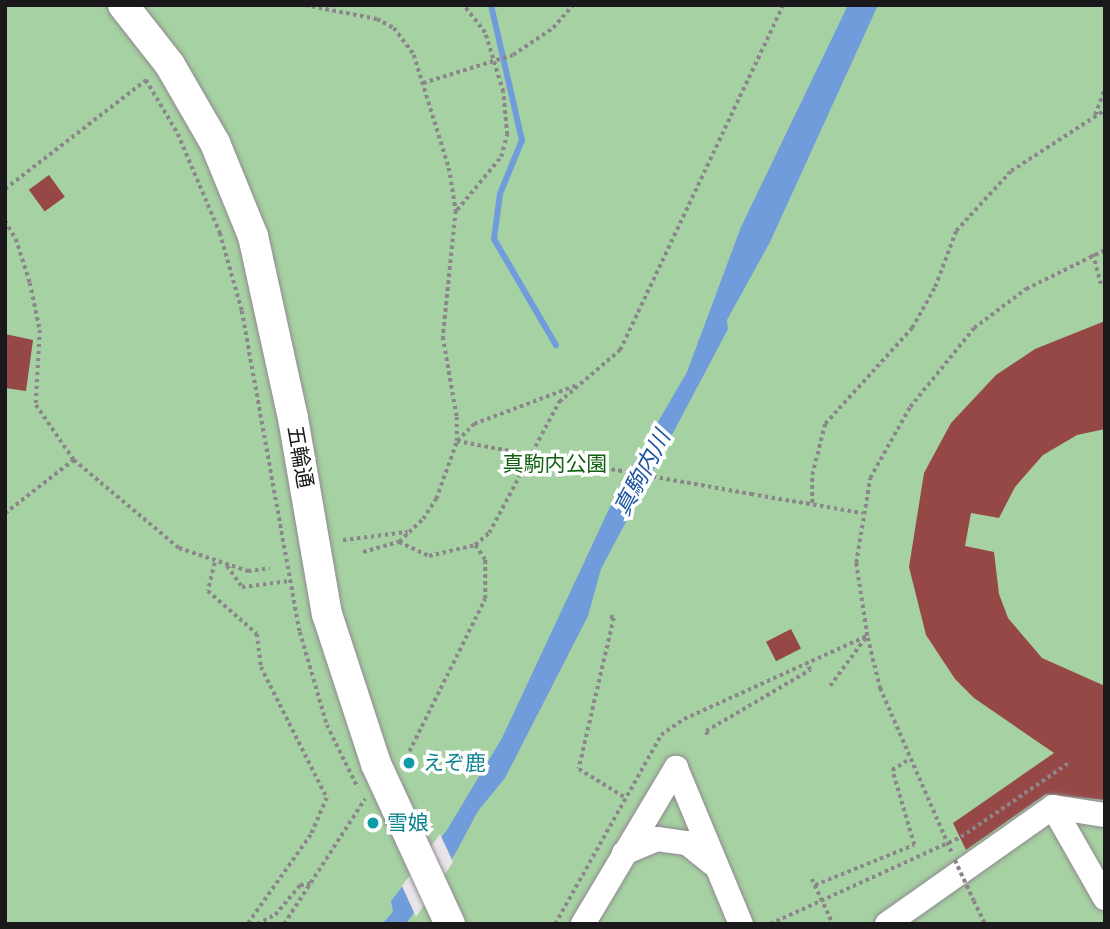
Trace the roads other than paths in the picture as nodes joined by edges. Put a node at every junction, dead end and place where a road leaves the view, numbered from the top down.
1 (123, 5) edge
2 (1054, 807) junction
3 (1105, 815) edge
4 (624, 853) junction
5 (713, 864) junction
6 (1105, 898) edge
7 (739, 919) edge
8 (450, 924) edge
9 (583, 924) edge
10 (887, 924) edge

1 - 8 main road, 五輪通
2 - 3 lane
2 - 6 lane
2 - 10 lane
4 - 5 lane
4 - 5 lane
4 - 9 lane
5 - 7 lane

